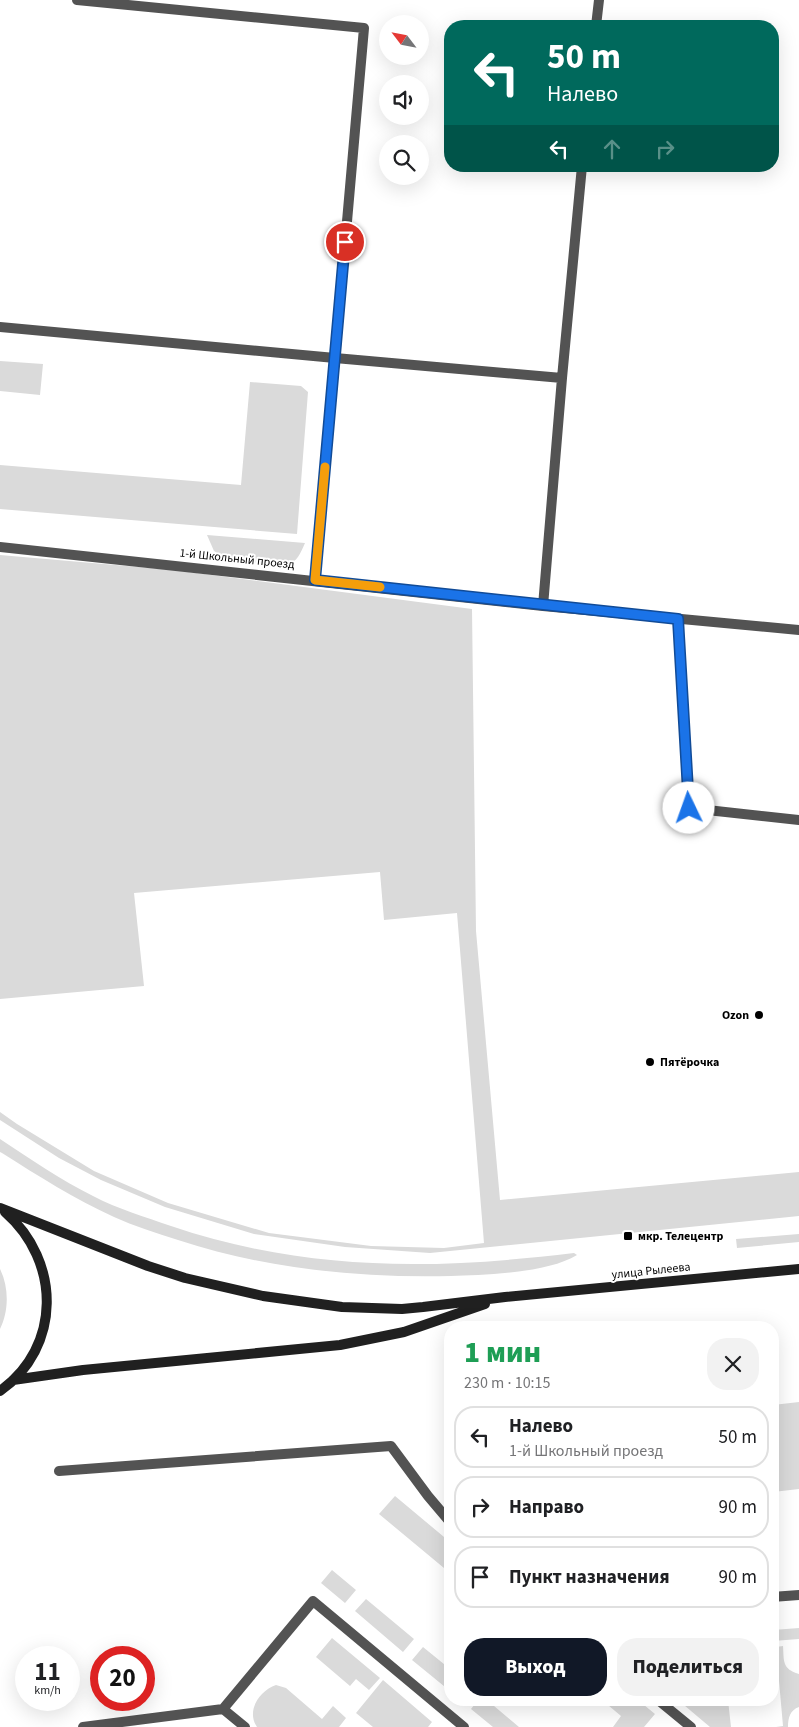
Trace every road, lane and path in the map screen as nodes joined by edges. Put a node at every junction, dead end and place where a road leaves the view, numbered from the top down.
1 (77, 0) edge
2 (598, 0) edge
3 (117, 2) edge
4 (596, 20) edge
5 (581, 172) edge
6 (0, 327) edge
7 (335, 358) junction
8 (562, 378) junction
9 (0, 547) edge
10 (315, 580) junction
11 (543, 606) junction
12 (678, 619) junction
13 (799, 630) edge
14 (799, 820) edge
15 (0, 1208) edge
16 (799, 1269) edge
17 (505, 1297) junction
18 (13, 1380) junction
19 (0, 1391) edge
20 (59, 1471) dead end
21 (444, 1515) edge
22 (799, 1595) edge
23 (779, 1596) edge
24 (665, 1706) edge
25 (223, 1709) junction
26 (115, 1725) edge
27 (83, 1727) edge
28 (245, 1727) edge
29 (464, 1727) edge
30 (691, 1727) edge

1 - 3 lane
2 - 4 lane
3 - 7 lane
5 - 8 lane
6 - 7 lane
7 - 8 lane
7 - 10 lane
8 - 11 lane
9 - 10 lane, 1-й Школьный проезд
10 - 11 lane, 1-й Школьный проезд
11 - 12 lane, 1-й Школьный проезд
12 - 13 lane, 1-й Школьный проезд
12 - 14 lane
15 - 17 main road
15 - 18 main road
16 - 17 main road, улица Рылеева
17 - 18 main road
18 - 19 main road
20 - 21 lane
22 - 23 lane
24 - 30 lane
25 - 26 lane
25 - 28 lane
25 - 29 lane
26 - 27 lane

